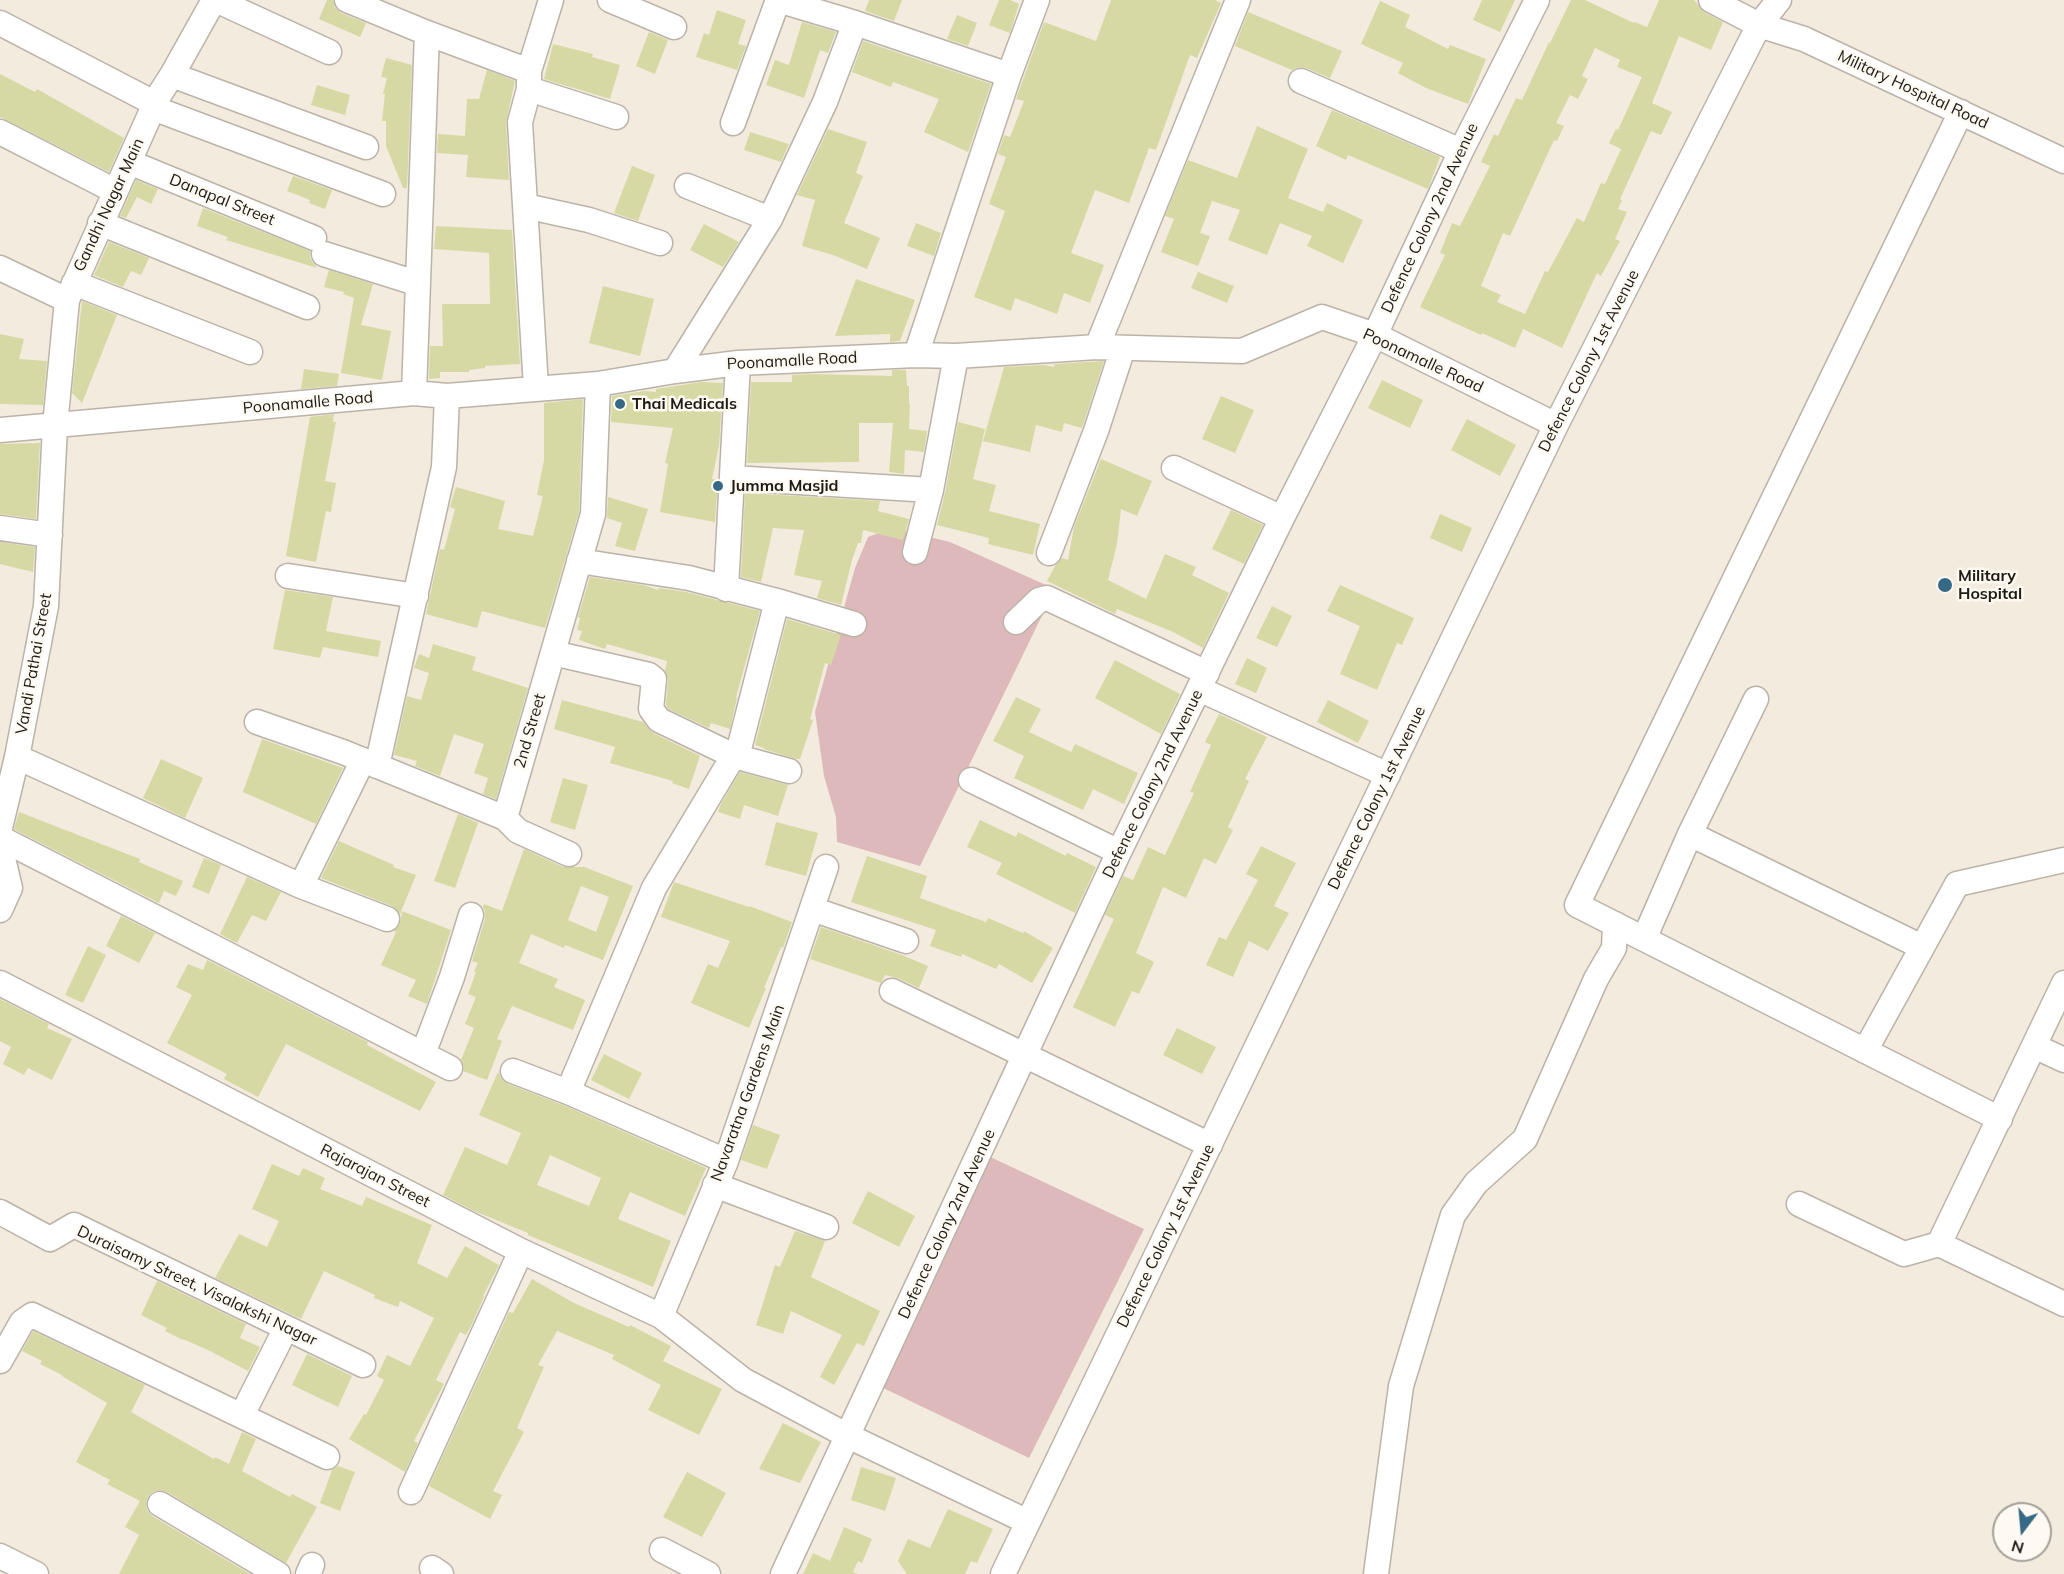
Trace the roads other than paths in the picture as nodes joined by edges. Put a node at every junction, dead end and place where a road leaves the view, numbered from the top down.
1 (215, 0) edge
2 (347, 0) edge
3 (551, 0) edge
4 (610, 0) edge
5 (777, 0) edge
6 (1037, 0) edge
7 (1238, 0) edge
8 (1537, 0) edge
9 (1711, 0) edge
10 (1779, 0) edge
11 (0, 23) edge
12 (855, 24) junction
13 (1759, 25) junction
14 (674, 27) dead end
15 (427, 33) junction
16 (329, 52) dead end
17 (172, 75) junction
18 (1009, 75) junction
19 (529, 80) junction
20 (1301, 81) dead end
21 (154, 106) junction
22 (1961, 112) junction
23 (616, 117) dead end
24 (733, 123) dead end
25 (0, 132) edge
26 (366, 147) dead end
27 (1461, 151) junction
28 (2064, 161) edge
29 (129, 162) junction
30 (687, 186) dead end
31 (115, 191) junction
32 (384, 195) dead end
33 (525, 206) junction
34 (770, 219) junction
35 (100, 223) junction
36 (660, 243) dead end
37 (0, 268) edge
38 (416, 284) junction
39 (70, 291) junction
40 (307, 306) dead end
41 (1375, 335) junction
42 (1097, 347) junction
43 (1123, 348) junction
44 (250, 352) dead end
45 (916, 355) junction
46 (956, 356) junction
47 (738, 363) junction
48 (675, 371) junction
49 (598, 384) junction
50 (536, 388) junction
51 (414, 393) junction
52 (447, 396) junction
53 (1556, 425) junction
54 (55, 426) junction
55 (0, 430) edge
56 (1174, 468) dead end
57 (732, 478) junction
58 (930, 490) junction
59 (1282, 518) junction
60 (0, 528) edge
61 (50, 535) junction
62 (915, 552) dead end
63 (1049, 553) dead end
64 (579, 561) junction
65 (288, 576) dead end
66 (726, 589) junction
67 (416, 596) junction
68 (777, 601) junction
69 (1016, 622) dead end
70 (854, 624) dead end
71 (553, 653) junction
72 (1203, 681) junction
73 (1756, 699) dead end
74 (257, 722) dead end
75 (17, 756) junction
76 (734, 756) junction
77 (370, 763) junction
78 (789, 771) dead end
79 (1388, 775) junction
80 (971, 780) dead end
81 (505, 818) junction
82 (0, 828) edge
83 (1690, 834) junction
84 (0, 838) edge
85 (0, 846) edge
86 (1119, 852) junction
87 (569, 854) dead end
88 (2064, 860) edge
89 (826, 867) dead end
90 (300, 886) junction
91 (812, 909) junction
92 (0, 910) edge
93 (471, 915) dead end
94 (387, 920) dead end
95 (1615, 924) junction
96 (1644, 939) junction
97 (906, 941) dead end
98 (1922, 947) junction
99 (0, 983) edge
100 (2064, 983) edge
101 (892, 991) dead end
102 (2034, 1046) junction
103 (1865, 1051) junction
104 (423, 1054) junction
105 (1026, 1055) junction
106 (2064, 1060) edge
107 (450, 1068) dead end
108 (513, 1071) dead end
109 (568, 1092) junction
110 (2000, 1119) junction
111 (1210, 1144) junction
112 (726, 1161) junction
113 (716, 1185) junction
114 (1799, 1204) dead end
115 (0, 1212) edge
116 (826, 1227) dead end
117 (1939, 1245) junction
118 (521, 1251) junction
119 (2064, 1304) edge
120 (661, 1316) junction
121 (286, 1328) junction
122 (0, 1361) edge
123 (363, 1365) dead end
124 (242, 1415) junction
125 (848, 1436) junction
126 (327, 1457) dead end
127 (411, 1492) dead end
128 (160, 1504) dead end
129 (1028, 1522) junction
130 (662, 1550) dead end
131 (0, 1556) edge
132 (36, 1574) edge
133 (278, 1574) edge
134 (708, 1574) edge
135 (783, 1574) edge
136 (1003, 1574) edge
137 (1376, 1574) edge

1 - 16 street
1 - 17 street, Gandhi Nagar Main
2 - 15 street
3 - 19 street
4 - 14 street
5 - 12 street
5 - 24 street
6 - 18 street
7 - 42 street
8 - 27 street, Defence Colony 2nd Avenue
9 - 13 street, Military Hospital Road
10 - 13 street, Defence Colony 1st Avenue
11 - 21 street
12 - 18 street
12 - 34 street
13 - 22 street, Military Hospital Road
13 - 53 street, Defence Colony 1st Avenue
15 - 19 street
15 - 38 street
17 - 21 street, Gandhi Nagar Main
17 - 26 street
18 - 45 street
19 - 23 street
19 - 33 street
20 - 27 street
21 - 29 street, Gandhi Nagar Main
21 - 32 street
22 - 28 street, Military Hospital Road
22 - 95 street
25 - 31 street
27 - 41 street, Defence Colony 2nd Avenue
29 - 31 street, Gandhi Nagar Main
29 - 38 street, Danapal Street
30 - 34 street
31 - 35 street, Gandhi Nagar Main
33 - 36 street
33 - 50 street
34 - 48 street
35 - 39 street, Gandhi Nagar Main
35 - 40 street
37 - 39 street
38 - 51 street
39 - 44 street
39 - 54 street, Gandhi Nagar Main
41 - 43 street, Poonamalle Road
41 - 53 street, Poonamalle Road
41 - 59 street, Defence Colony 2nd Avenue
42 - 43 street, Poonamalle Road
42 - 46 street, Poonamalle Road
43 - 63 street
45 - 46 street, Poonamalle Road
45 - 47 street, Poonamalle Road
46 - 58 street
47 - 48 street, Poonamalle Road
47 - 57 street
48 - 49 street, Poonamalle Road
49 - 50 street, Poonamalle Road
49 - 64 street, 2nd Street
50 - 52 street, Poonamalle Road
51 - 52 street, Poonamalle Road
51 - 54 street, Poonamalle Road
52 - 67 street
53 - 79 street, Defence Colony 1st Avenue
54 - 55 street, Poonamalle Road
54 - 61 street, Vandi Pathai Street
56 - 59 street
57 - 58 street
57 - 66 street
58 - 62 street
59 - 72 street, Defence Colony 2nd Avenue
60 - 61 street
61 - 75 street, Vandi Pathai Street
64 - 66 street
64 - 71 street, 2nd Street
65 - 67 street
66 - 68 street
67 - 77 street
68 - 70 street
68 - 76 street
69 - 72 street
71 - 76 street
71 - 81 street, 2nd Street
72 - 79 street
72 - 86 street, Defence Colony 2nd Avenue
73 - 83 street
74 - 77 street
75 - 82 street, Vandi Pathai Street
75 - 90 street
76 - 78 street
76 - 109 street
77 - 81 street
77 - 90 street
79 - 111 street, Defence Colony 1st Avenue
80 - 86 street
81 - 87 street
83 - 96 street
83 - 98 street
84 - 104 street
85 - 92 street
86 - 105 street, Defence Colony 2nd Avenue
88 - 98 street
89 - 91 street, Navaratna Gardens Main
90 - 94 street
91 - 97 street
91 - 112 street, Navaratna Gardens Main
93 - 104 street
95 - 96 street
95 - 137 street
96 - 103 street
98 - 103 street
99 - 118 street, Rajarajan Street
100 - 102 street
101 - 105 street
102 - 106 street
102 - 110 street
103 - 110 street
104 - 107 street
105 - 111 street
105 - 125 street, Defence Colony 2nd Avenue
108 - 109 street
109 - 112 street
110 - 117 street
111 - 129 street, Defence Colony 1st Avenue
112 - 113 street, Navaratna Gardens Main
113 - 116 street
113 - 120 street, Navaratna Gardens Main
114 - 117 street
115 - 121 street, Duraisamy Street, Visalakshi Nagar
117 - 119 street
118 - 120 street, Rajarajan Street
118 - 127 street
120 - 125 street, Rajarajan Street
121 - 123 street, Duraisamy Street, Visalakshi Nagar
121 - 124 street
122 - 124 street
124 - 126 street
125 - 129 street, Rajarajan Street
125 - 135 street, Defence Colony 2nd Avenue
128 - 133 street
129 - 136 street, Defence Colony 1st Avenue
130 - 134 street
131 - 132 street

